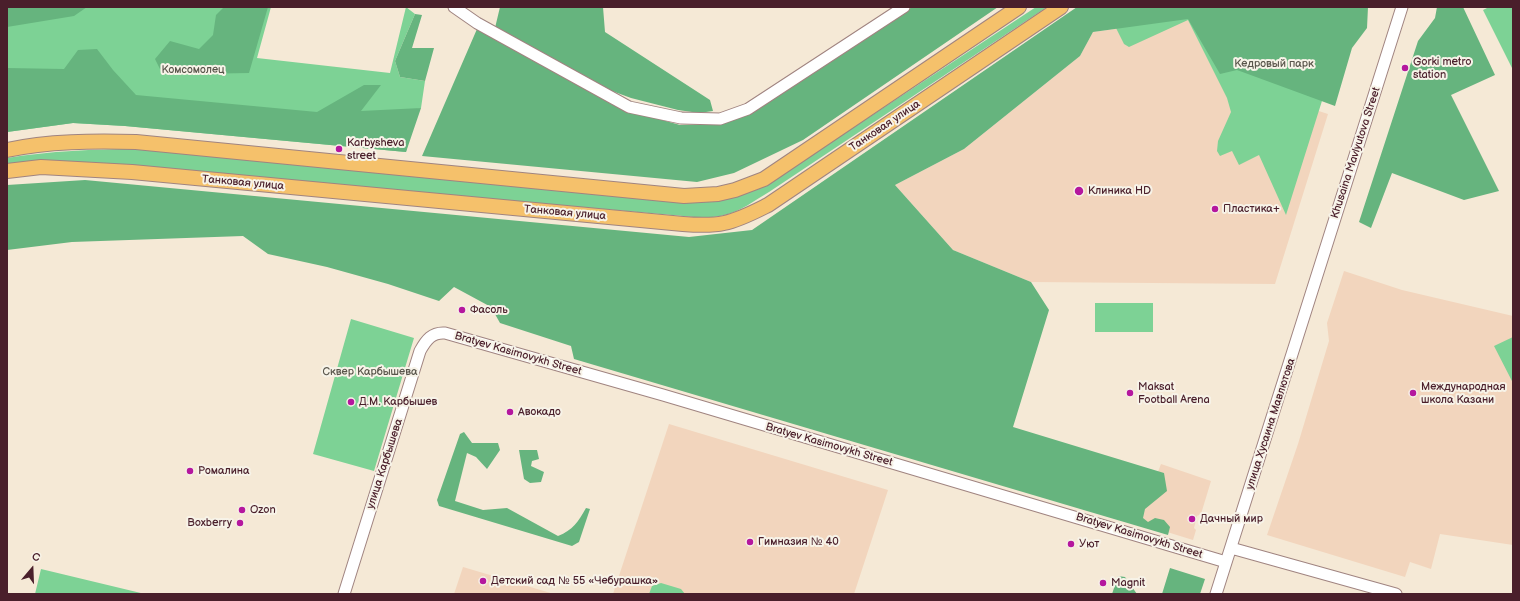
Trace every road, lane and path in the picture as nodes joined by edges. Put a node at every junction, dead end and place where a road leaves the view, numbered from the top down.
1 (904, 7) edge
2 (1019, 7) edge
3 (1061, 7) edge
4 (1402, 7) edge
5 (460, 9) edge
6 (7, 150) edge
7 (7, 172) edge
8 (431, 336) joint
9 (1231, 548) junction
10 (1226, 562) junction
11 (344, 594) edge
12 (1216, 594) edge
13 (1396, 594) edge

1 - 5 street
2 - 6 main road
3 - 7 main road, Танковая улица
4 - 9 street, улица Хусаина Мавлютова
8 - 10 street, Bratyev Kasimovykh Street
8 - 11 street, улица Карбышева
9 - 10 street
9 - 13 street
10 - 12 street

